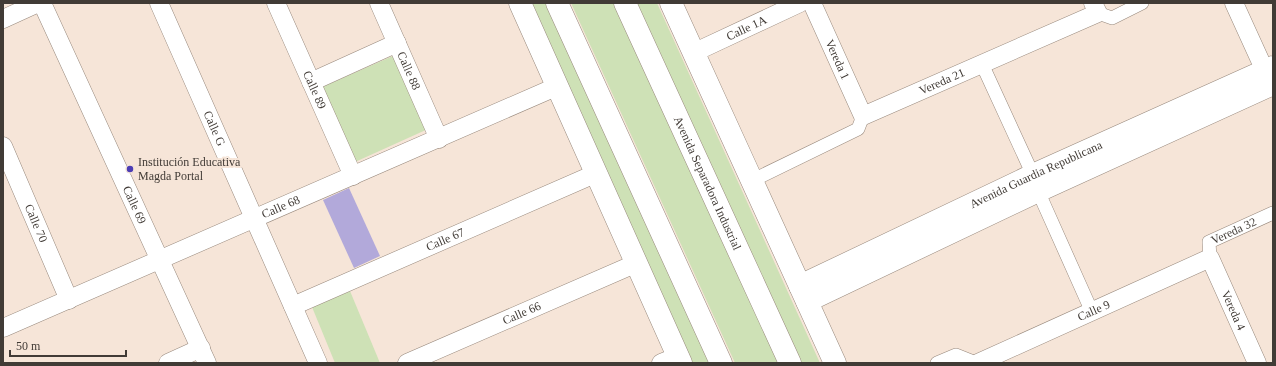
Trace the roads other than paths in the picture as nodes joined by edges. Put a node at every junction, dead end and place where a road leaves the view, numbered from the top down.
1 (38, 3) edge
2 (42, 3) edge
3 (159, 3) edge
4 (276, 3) edge
5 (379, 3) edge
6 (520, 3) edge
7 (557, 3) edge
8 (625, 3) edge
9 (671, 3) edge
10 (800, 3) edge
11 (812, 3) edge
12 (1142, 3) edge
13 (1234, 3) edge
14 (1096, 8) edge
15 (3, 19) edge
16 (396, 43) junction
17 (693, 53) junction
18 (982, 64) junction
19 (1271, 79) edge
20 (311, 82) junction
21 (558, 86) junction
22 (863, 116) junction
23 (439, 138) junction
24 (3, 146) edge
25 (597, 174) junction
26 (353, 176) junction
27 (751, 181) junction
28 (1036, 183) junction
29 (1273, 213) edge
30 (254, 219) junction
31 (1210, 258) junction
32 (160, 260) junction
33 (637, 263) junction
34 (804, 293) junction
35 (69, 300) junction
36 (293, 306) junction
37 (1092, 312) junction
38 (3, 328) edge
39 (204, 356) edge
40 (674, 361) edge
41 (1255, 362) edge
42 (168, 363) edge
43 (318, 363) edge
44 (407, 363) edge
45 (721, 363) edge
46 (790, 363) edge
47 (835, 363) edge
48 (937, 363) edge
49 (977, 363) edge

1 - 15 street
2 - 32 street, Calle 69
3 - 30 street, Calle G
4 - 20 street, Calle 89
5 - 16 street, Calle 88
6 - 21 street
7 - 45 street
8 - 46 street, Avenida Separadora Industrial
9 - 17 street
10 - 17 street, Calle 1A
11 - 22 street, Vereda 1
12 - 14 street, Vereda 21
13 - 19 street
14 - 18 street, Vereda 21
16 - 20 street
16 - 23 street, Calle 88
17 - 27 street
18 - 22 street, Vereda 21
18 - 28 street
19 - 28 street, Avenida Guardia Republicana
20 - 26 street, Calle 89
21 - 23 street, Calle 68
21 - 25 street
22 - 27 street
23 - 26 street, Calle 68
24 - 35 street, Calle 70
25 - 33 street
25 - 36 street, Calle 67
26 - 30 street, Calle 68
27 - 34 street
28 - 34 street, Avenida Guardia Republicana
28 - 37 street
29 - 31 street, Vereda 32
30 - 32 street, Calle 68
30 - 36 street, Calle G
31 - 37 street, Calle 9
31 - 41 street, Vereda 4
32 - 35 street, Calle 68
32 - 39 street, Calle 69
33 - 40 street
33 - 44 street, Calle 66
34 - 47 street
35 - 38 street, Calle 68
36 - 43 street, Calle G
37 - 49 street, Calle 9
39 - 42 street
48 - 49 street

